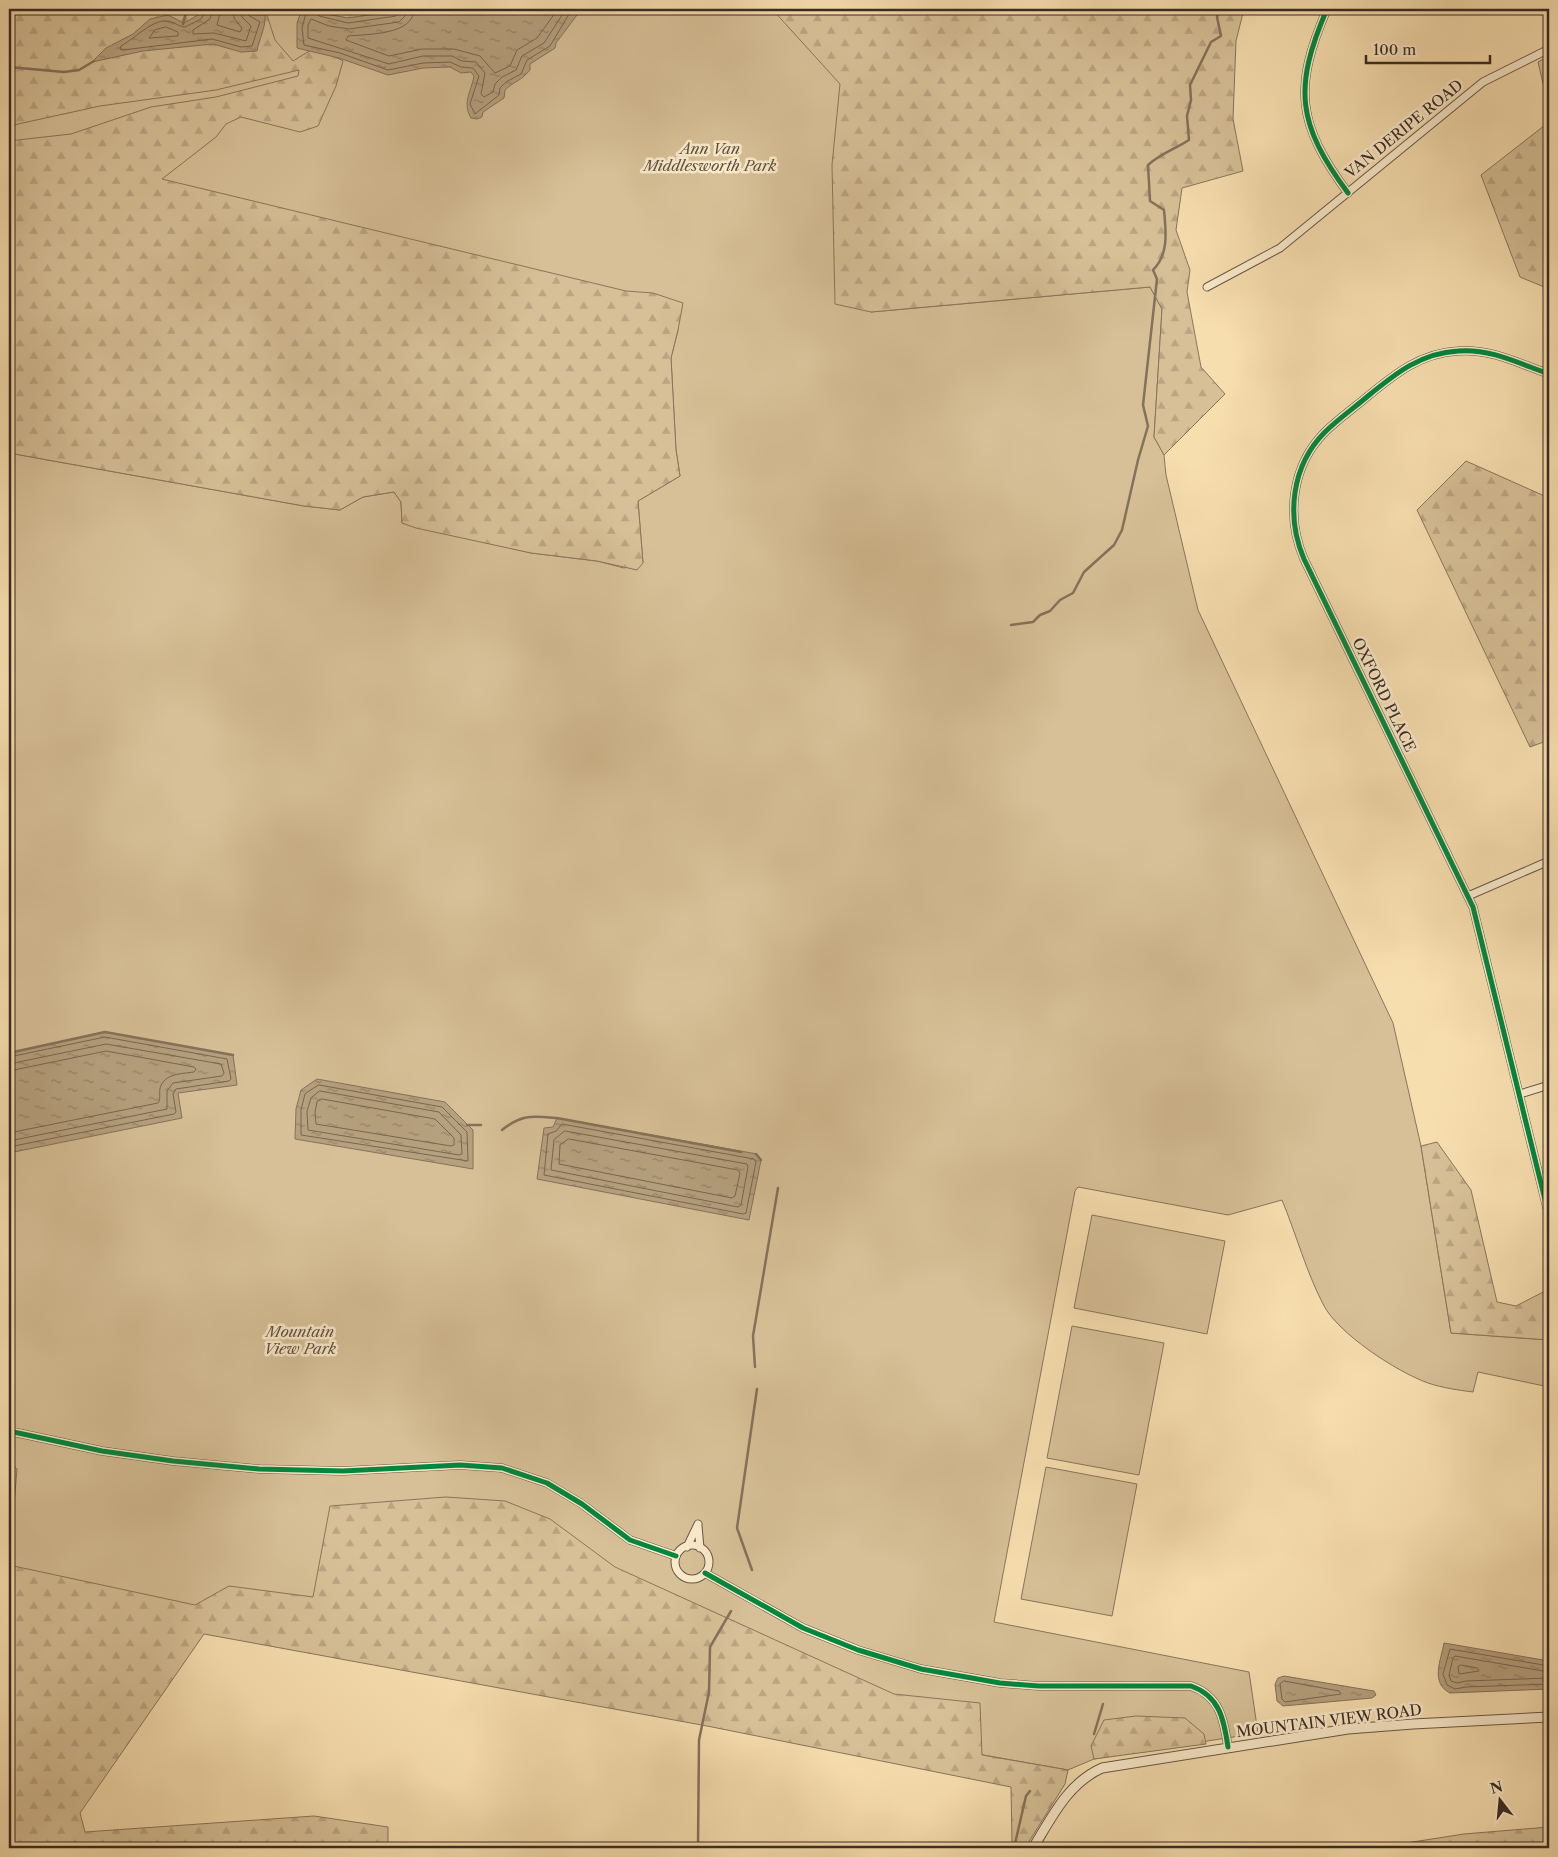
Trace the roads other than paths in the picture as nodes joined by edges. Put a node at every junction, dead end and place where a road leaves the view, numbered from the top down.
1 (1327, 9) edge
2 (1549, 49) edge
3 (1348, 193) junction
4 (1206, 287) dead end
5 (1549, 374) edge
6 (1549, 861) edge
7 (1468, 896) junction
8 (1549, 1085) edge
9 (1520, 1094) junction
10 (1549, 1216) edge
11 (9, 1431) edge
12 (686, 1547) junction
13 (700, 1548) junction
14 (676, 1556) junction
15 (705, 1573) junction
16 (1549, 1717) edge
17 (1228, 1747) junction
18 (1033, 1848) edge

1 - 3 street
2 - 3 street, VAN DERIPE ROAD
3 - 4 street, VAN DERIPE ROAD
5 - 7 street, OXFORD PLACE
6 - 7 street
7 - 9 street, OXFORD PLACE
8 - 9 street
9 - 10 street, OXFORD PLACE
11 - 14 street
12 - 13 street
12 - 13 street
12 - 14 street
13 - 15 street
14 - 15 street
15 - 17 street
16 - 17 street, MOUNTAIN VIEW ROAD
17 - 18 street, MOUNTAIN VIEW ROAD

